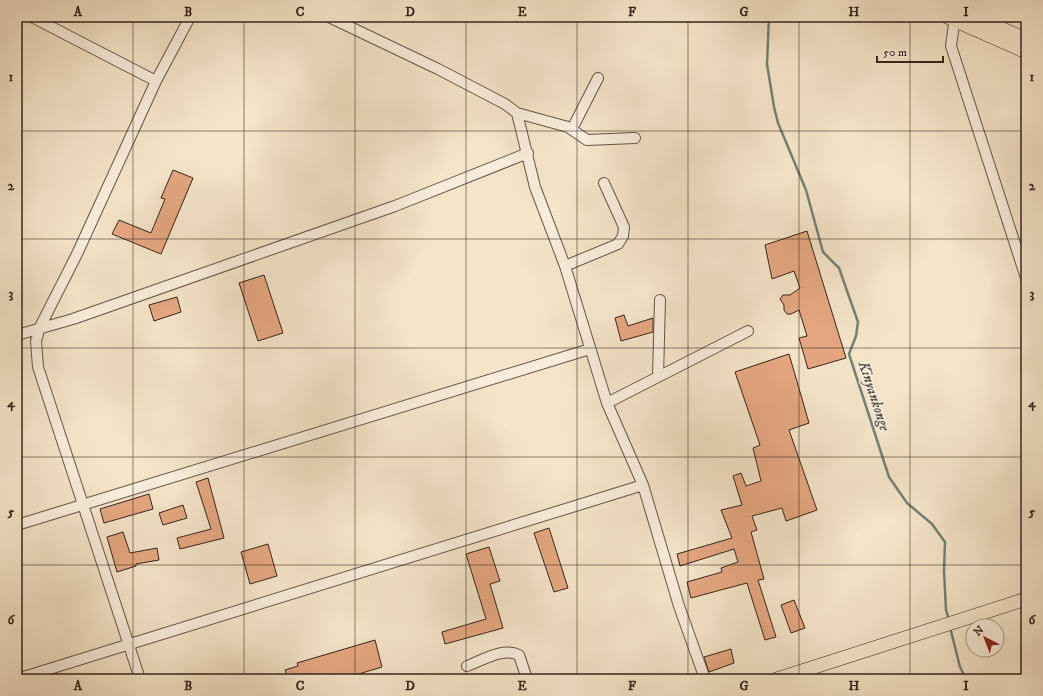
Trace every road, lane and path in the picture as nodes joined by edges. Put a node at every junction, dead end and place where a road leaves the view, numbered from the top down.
1 (32, 17) edge
2 (190, 17) edge
3 (329, 17) edge
4 (975, 17) edge
5 (952, 18) edge
6 (1026, 39) edge
7 (1026, 52) edge
8 (598, 78) dead end
9 (156, 81) junction
10 (517, 113) junction
11 (572, 129) junction
12 (635, 138) dead end
13 (528, 153) junction
14 (604, 183) dead end
15 (565, 266) junction
16 (1026, 278) edge
17 (660, 300) dead end
18 (40, 327) junction
19 (748, 331) dead end
20 (17, 335) edge
21 (590, 349) junction
22 (658, 377) junction
23 (607, 403) junction
24 (644, 485) junction
25 (83, 505) junction
26 (17, 525) edge
27 (1026, 599) edge
28 (130, 645) junction
29 (467, 666) dead end
30 (17, 679) edge
31 (140, 679) edge
32 (527, 679) edge
33 (705, 679) edge
34 (777, 679) edge

1 - 9 street
2 - 9 street
3 - 10 street
4 - 6 main road
5 - 7 main road
5 - 16 street
8 - 11 street
9 - 18 street
10 - 11 street
10 - 13 street
11 - 12 street
13 - 15 street
13 - 18 street
14 - 15 street
15 - 21 street
17 - 22 street
18 - 20 street
18 - 25 street
19 - 22 street
21 - 23 street
21 - 25 street
22 - 23 street
23 - 24 street
24 - 28 street
24 - 33 street
25 - 26 street
25 - 28 street
27 - 34 main road
28 - 30 street
28 - 31 street
29 - 32 street

